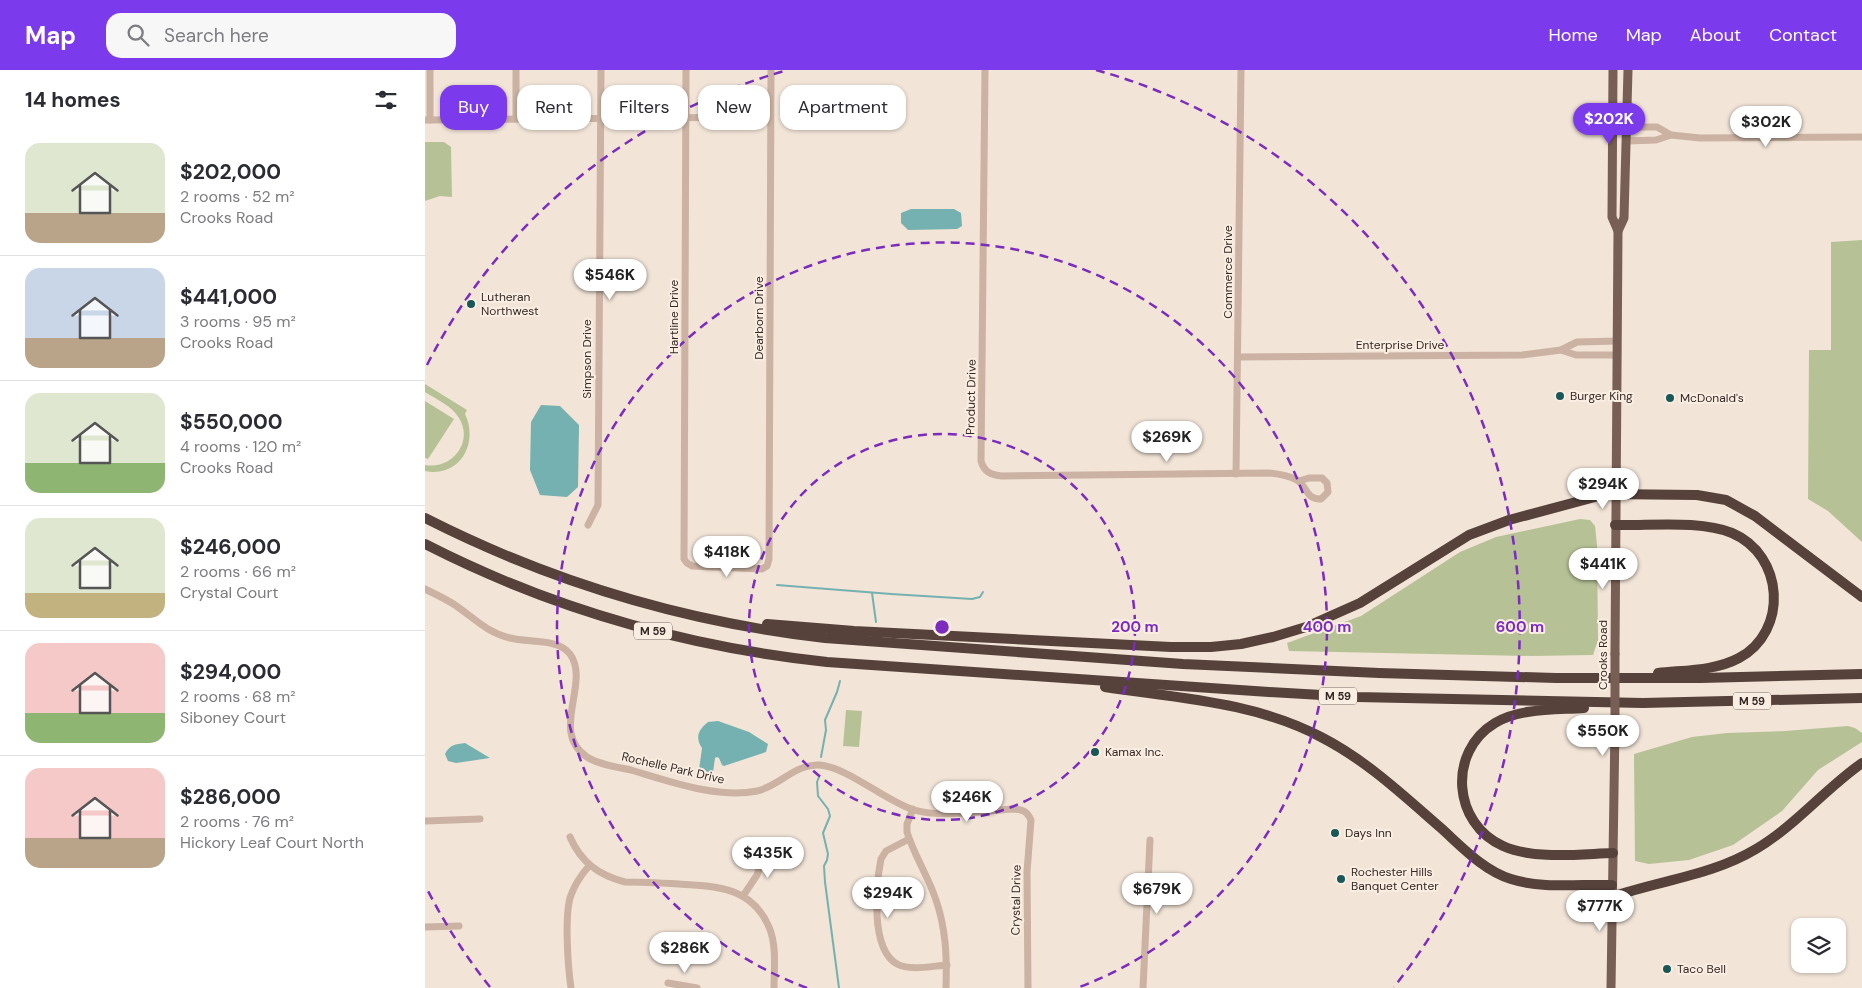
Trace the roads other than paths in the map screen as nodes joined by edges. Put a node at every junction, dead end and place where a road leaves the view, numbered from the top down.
1 (430, 70) edge
2 (516, 70) edge
3 (601, 70) edge
4 (686, 70) edge
5 (771, 70) edge
6 (985, 70) edge
7 (1241, 70) edge
8 (1613, 70) edge
9 (1628, 70) edge
10 (601, 85) edge
11 (686, 85) edge
12 (770, 117) edge
13 (601, 118) joint
14 (516, 119) junction
15 (427, 120) edge
16 (1613, 125) junction
17 (1627, 127) junction
18 (686, 130) edge
19 (770, 130) edge
20 (1671, 135) junction
21 (1862, 137) edge
22 (1627, 141) junction
23 (1618, 231) junction
24 (1617, 341) junction
25 (1561, 350) junction
26 (1617, 355) junction
27 (1238, 357) junction
28 (1237, 474) junction
29 (1299, 481) dead end
30 (1615, 494) junction
31 (425, 518) edge
32 (587, 524) dead end
33 (1615, 525) junction
34 (425, 544) edge
35 (687, 563) joint
36 (425, 590) edge
37 (1862, 598) edge
38 (713, 620) junction
39 (1862, 674) edge
40 (1033, 677) junction
41 (1598, 678) junction
42 (1862, 698) edge
43 (1643, 703) junction
44 (1862, 764) edge
45 (913, 809) junction
46 (481, 819) dead end
47 (425, 821) edge
48 (570, 837) dead end
49 (909, 839) junction
50 (1150, 840) dead end
51 (766, 849) dead end
52 (1613, 853) junction
53 (589, 866) junction
54 (1612, 885) junction
55 (743, 896) junction
56 (1612, 897) junction
57 (459, 926) dead end
58 (425, 927) edge
59 (947, 965) junction
60 (668, 983) dead end
61 (571, 988) edge
62 (697, 988) edge
63 (774, 988) edge
64 (946, 988) edge
65 (1028, 988) edge
66 (1143, 988) edge
67 (1611, 988) edge

1 - 15 street
2 - 14 street
3 - 10 street, Simpson Drive
4 - 11 street, Hartline Drive
5 - 12 street, Dearborn Drive
6 - 28 street, Product Drive
7 - 27 street, Commerce Drive
8 - 16 main road, Crooks Road
9 - 17 main road, Crooks Road
13 - 14 street
13 - 32 street, Simpson Drive
14 - 15 street
16 - 22 main road
16 - 23 main road, Crooks Road
17 - 20 street
17 - 22 main road, Crooks Road
18 - 35 street, Hartline Drive
19 - 35 street, Dearborn Drive
20 - 21 street
20 - 22 street
22 - 23 main road, Crooks Road
23 - 24 main road, Crooks Road
24 - 25 street, Enterprise Drive
24 - 26 main road, Crooks Road
25 - 26 street, Enterprise Drive
25 - 27 street, Enterprise Drive
26 - 30 main road, Crooks Road
27 - 28 street, Commerce Drive
28 - 29 street, Product Drive
30 - 33 main road, Crooks Road
30 - 37 highway
30 - 38 highway
31 - 38 highway, M 59
33 - 41 highway
33 - 52 main road, Crooks Road, bridge
34 - 40 highway, M 59
36 - 45 street, Rochelle Park Drive
38 - 41 highway, M 59
39 - 41 highway, M 59
40 - 43 highway, M 59
40 - 54 highway
42 - 43 highway, M 59
43 - 52 highway
44 - 56 highway
45 - 49 street
45 - 65 street, Crystal Drive
46 - 47 street
48 - 53 street
49 - 59 street
49 - 59 street
50 - 66 street
51 - 55 street
52 - 54 main road, Crooks Road
53 - 55 street
53 - 61 street
54 - 56 main road, Crooks Road
55 - 63 street
56 - 67 main road, Crooks Road
57 - 58 street
59 - 64 street
60 - 62 street

